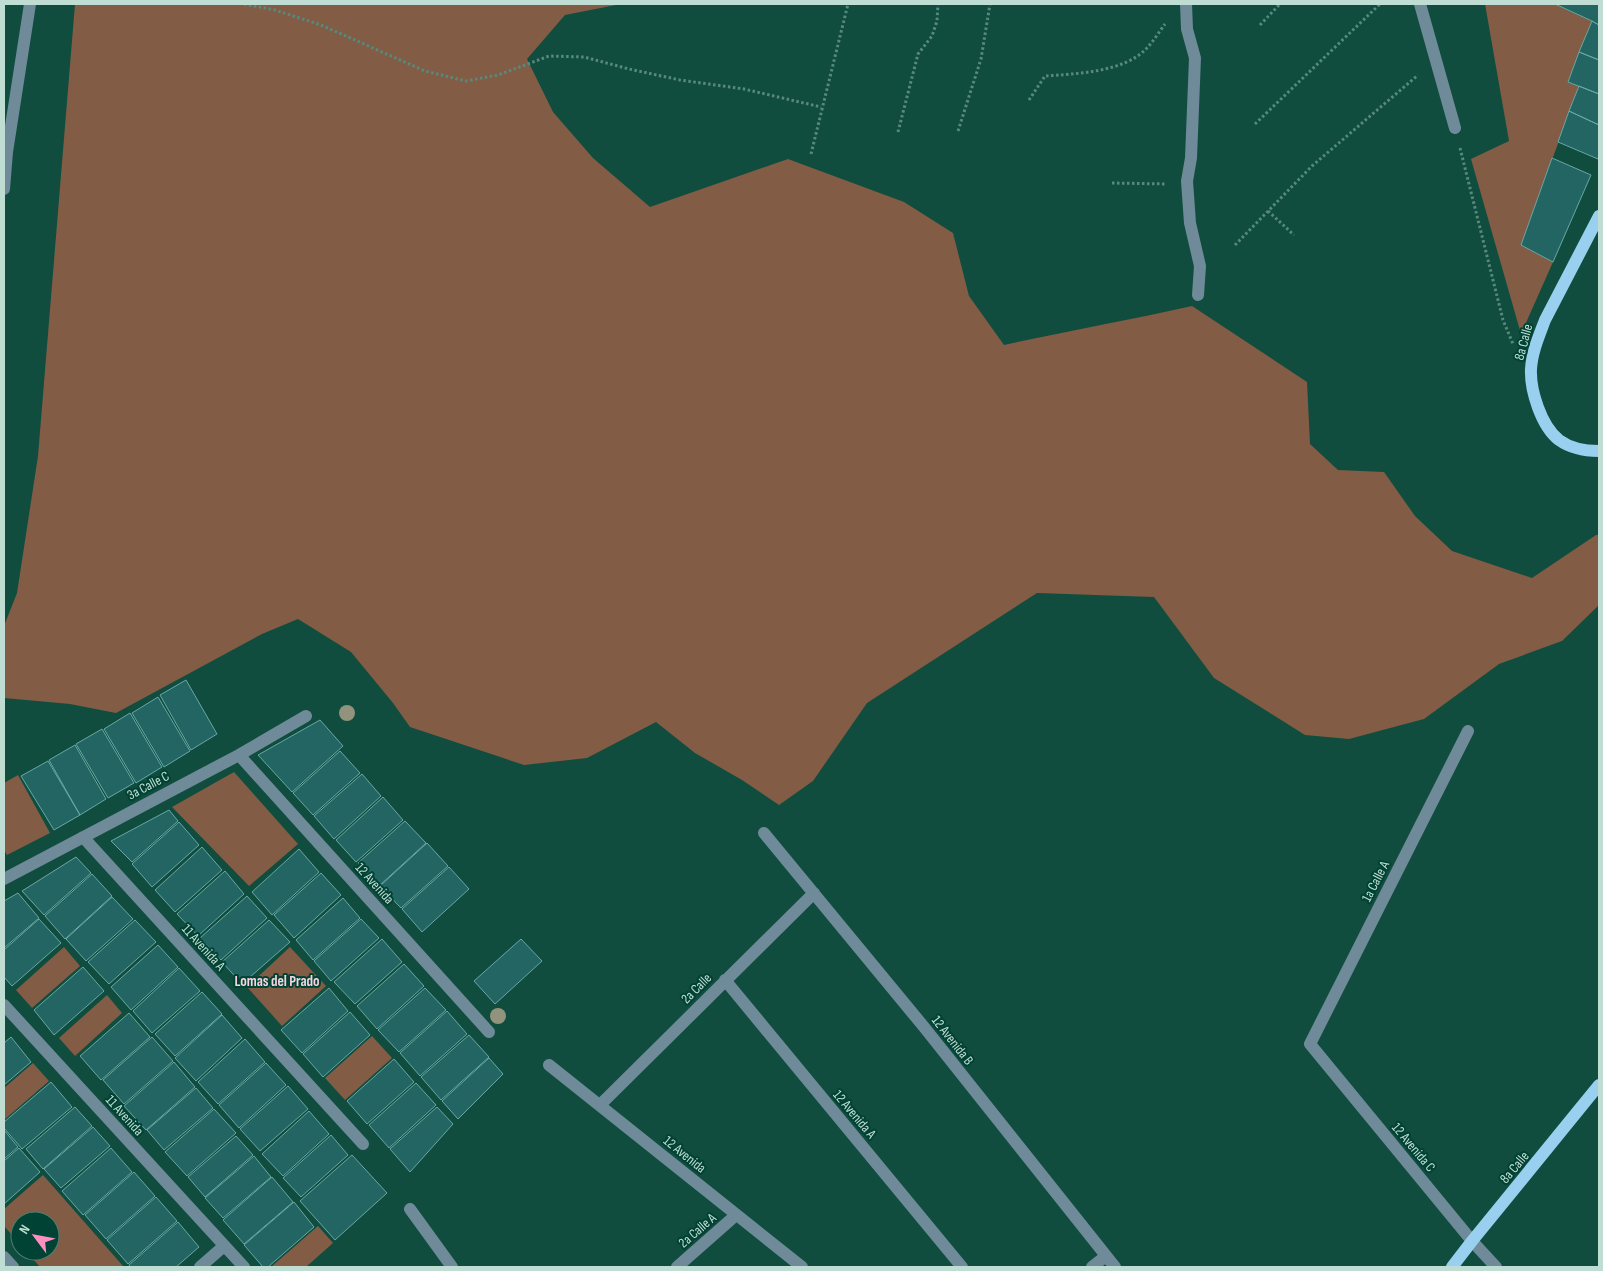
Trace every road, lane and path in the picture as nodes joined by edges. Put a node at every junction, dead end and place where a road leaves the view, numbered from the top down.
1 (30, 4) edge
2 (244, 4) edge
3 (848, 4) edge
4 (938, 4) edge
5 (990, 4) edge
6 (1280, 4) edge
7 (1380, 4) edge
8 (1420, 4) edge
9 (1186, 5) edge
10 (1260, 25) dead end
11 (1436, 60) junction
12 (1029, 100) dead end
13 (822, 107) junction
14 (1255, 124) dead end
15 (1455, 128) joint
16 (958, 131) dead end
17 (898, 132) dead end
18 (811, 154) dead end
19 (1187, 181) junction
20 (1112, 184) dead end
21 (4, 189) edge
22 (1268, 211) junction
23 (1599, 216) edge
24 (1294, 235) dead end
25 (1236, 245) dead end
26 (1198, 295) dead end
27 (1532, 377) junction
28 (1599, 451) edge
29 (306, 716) dead end
30 (1468, 731) dead end
31 (239, 754) junction
32 (764, 833) dead end
33 (83, 837) junction
34 (4, 879) edge
35 (814, 893) junction
36 (725, 980) junction
37 (4, 1004) edge
38 (489, 1032) dead end
39 (1310, 1044) joint
40 (549, 1065) dead end
41 (1599, 1085) edge
42 (600, 1105) junction
43 (363, 1144) dead end
44 (410, 1209) dead end
45 (736, 1215) junction
46 (1472, 1240) junction
47 (224, 1246) junction
48 (1106, 1256) junction
49 (4, 1258) edge
50 (13, 1267) edge
51 (200, 1267) edge
52 (244, 1267) edge
53 (452, 1267) edge
54 (677, 1267) edge
55 (802, 1267) edge
56 (962, 1267) edge
57 (1092, 1267) edge
58 (1115, 1267) edge
59 (1452, 1267) edge
60 (1496, 1267) edge

1 - 21 street
2 - 13 path
3 - 13 path
4 - 17 path
5 - 16 path
6 - 10 path
7 - 14 path
8 - 11 street
9 - 12 path
9 - 19 street
11 - 15 street
11 - 22 path
13 - 18 path
15 - 27 path
19 - 20 path
19 - 26 street
22 - 24 path
22 - 25 path
23 - 27 main road, 8a Calle
27 - 28 main road, 8a Calle
29 - 31 street, 3a Calle C
30 - 39 street, 1a Calle A
31 - 33 street, 3a Calle C
31 - 38 street, 12 Avenida
32 - 35 street, 12 Avenida B
33 - 34 street, 3a Calle C
33 - 43 street, 11 Avenida A
35 - 36 street, 2a Calle
35 - 48 street, 12 Avenida B
36 - 42 street, 2a Calle
36 - 56 street, 12 Avenida A
37 - 47 street, 11 Avenida
39 - 46 street, 12 Avenida C
40 - 42 street, 12 Avenida
41 - 46 main road, 8a Calle
42 - 45 street, 12 Avenida
44 - 53 street
45 - 54 street, 2a Calle A
45 - 55 street, 12 Avenida
46 - 59 main road, 8a Calle
46 - 60 street, 12 Avenida C
47 - 51 street
47 - 52 street, 11 Avenida
48 - 57 street
48 - 58 street, 12 Avenida B
49 - 50 street

